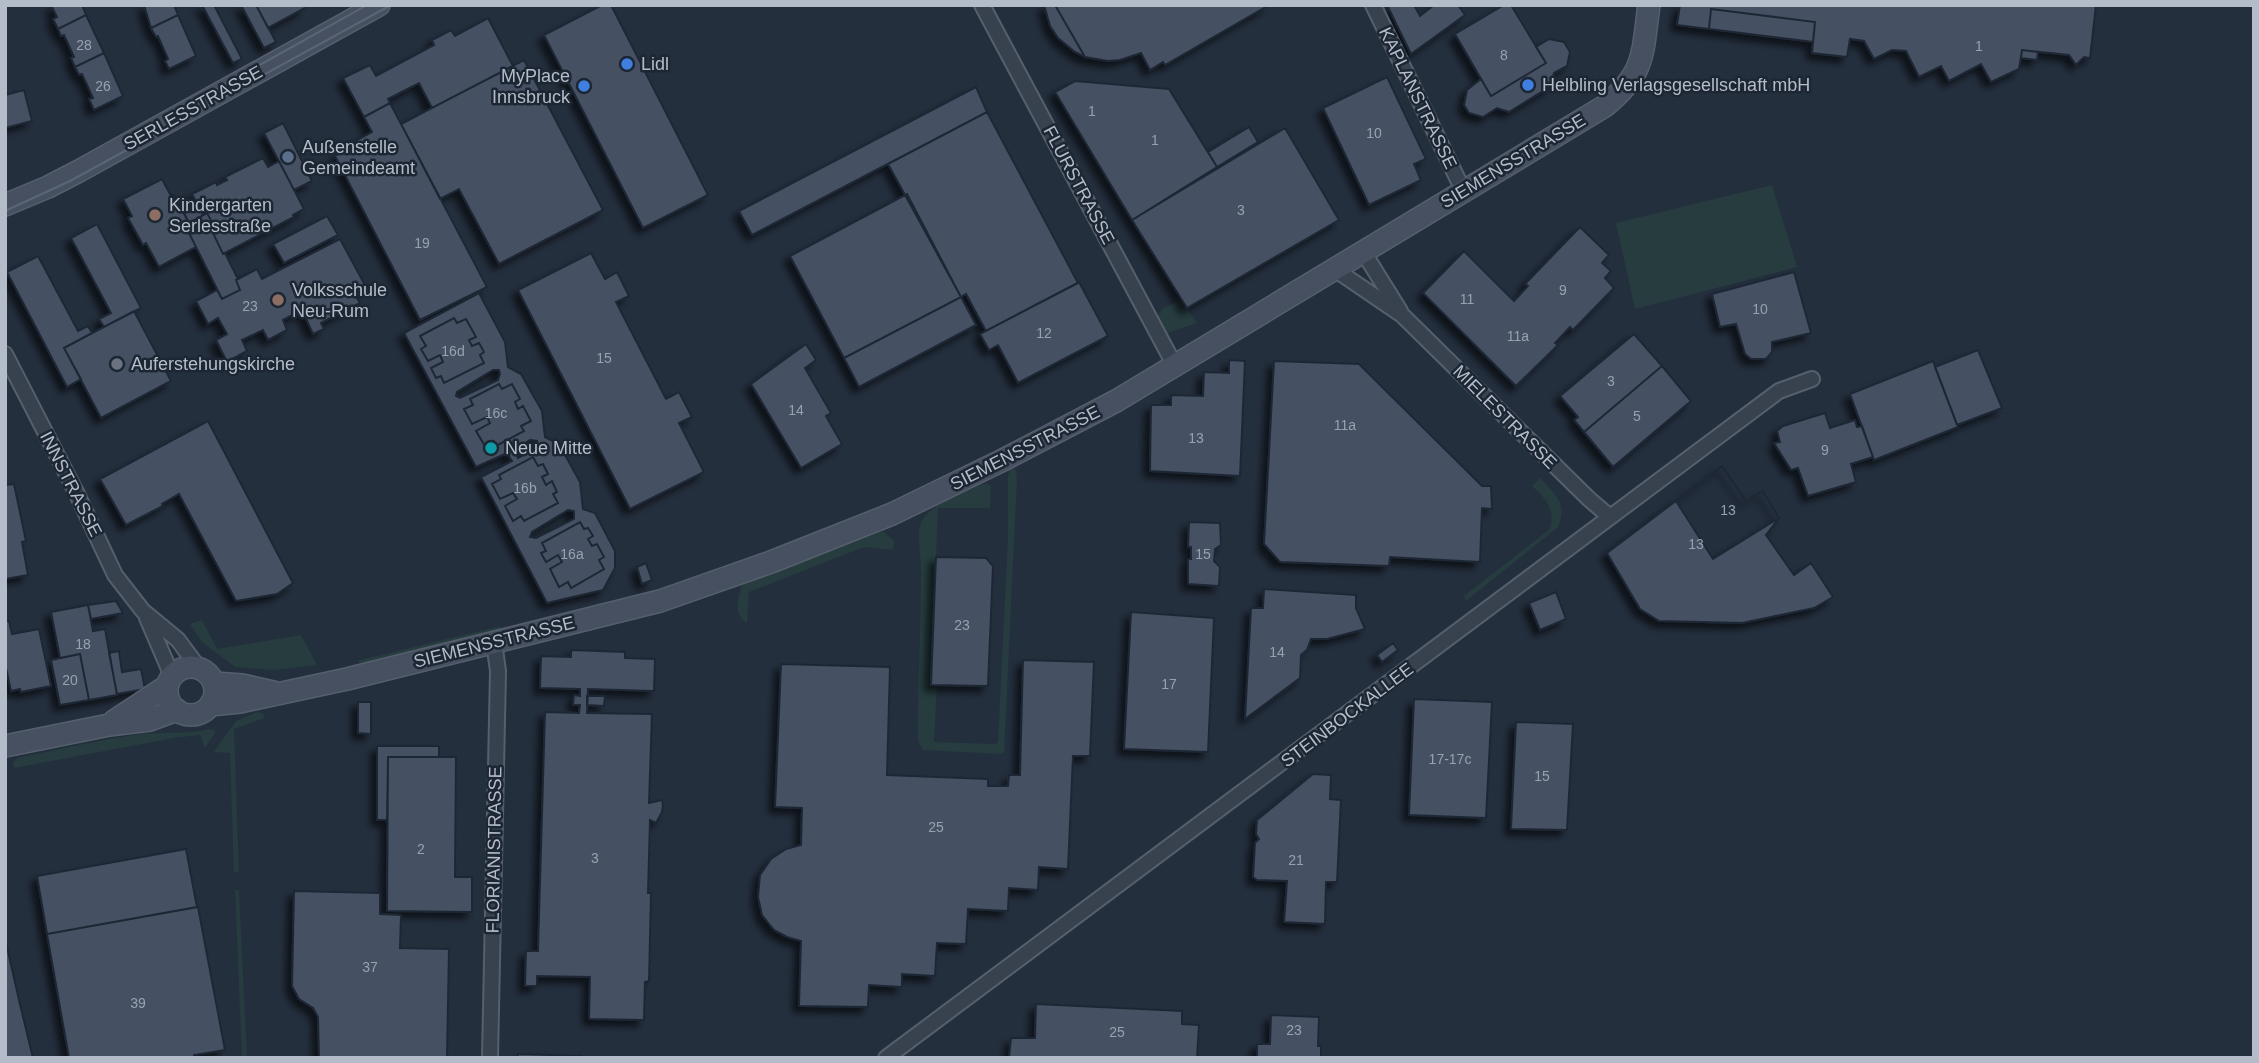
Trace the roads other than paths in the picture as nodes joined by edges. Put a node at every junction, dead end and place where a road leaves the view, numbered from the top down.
1 (379, 5) edge
2 (982, 5) edge
3 (1373, 5) edge
4 (1649, 5) edge
5 (1463, 190) junction
6 (5, 205) edge
7 (1364, 253) junction
8 (1336, 270) junction
9 (1402, 315) junction
10 (5, 354) edge
11 (1175, 366) junction
12 (1812, 379) dead end
13 (1610, 517) junction
14 (143, 611) junction
15 (494, 642) junction
16 (198, 667) junction
17 (170, 681) junction
18 (214, 683) junction
19 (278, 694) junction
20 (210, 705) junction
21 (177, 710) junction
22 (109, 724) junction
23 (5, 746) edge
24 (489, 1058) edge
25 (886, 1058) edge

1 - 6 street, SERLESSTRASSE
2 - 11 street, FLURSTRASSE
3 - 5 street, KAPLANSTRASSE
4 - 5 street, SIEMENSSTRASSE
5 - 7 street, SIEMENSSTRASSE
7 - 8 street, SIEMENSSTRASSE
7 - 9 street, MIELESTRASSE
8 - 9 street, MIELESTRASSE
8 - 11 street, SIEMENSSTRASSE
9 - 13 street, MIELESTRASSE
10 - 14 street, INNSTRASSE
11 - 15 street, SIEMENSSTRASSE
12 - 13 street, STEINBOCKALLEE
13 - 25 street, STEINBOCKALLEE
14 - 16 street, INNSTRASSE
14 - 17 street, INNSTRASSE
15 - 19 street, SIEMENSSTRASSE
15 - 24 street, FLORIANISTRASSE
16 - 17 street
16 - 18 street
17 - 21 street
17 - 22 street
18 - 19 street, SIEMENSSTRASSE
18 - 20 street
19 - 20 street, SIEMENSSTRASSE
20 - 21 street
21 - 22 street
22 - 23 street

